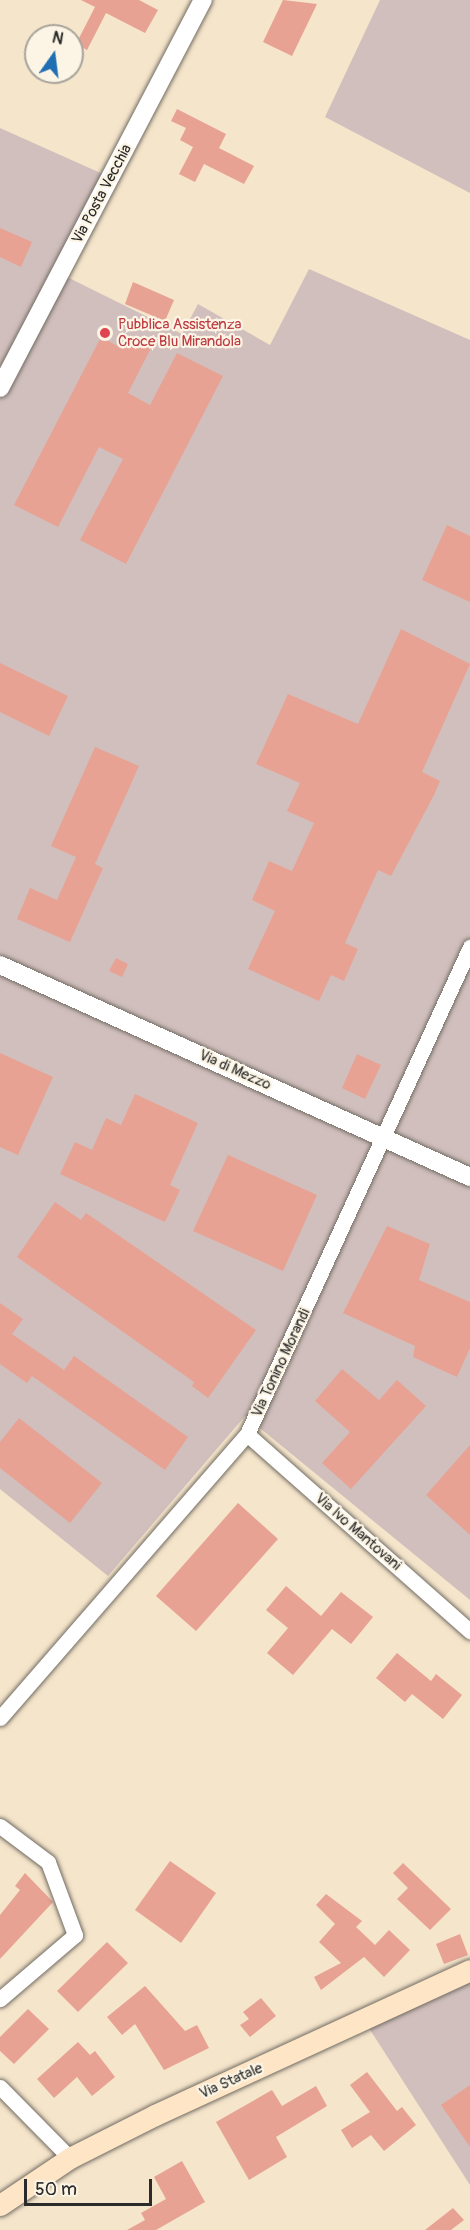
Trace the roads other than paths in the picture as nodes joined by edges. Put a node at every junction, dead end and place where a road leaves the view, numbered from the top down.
1 (203, 0) edge
2 (0, 388) edge
3 (470, 947) edge
4 (0, 964) edge
5 (384, 1137) junction
6 (470, 1177) edge
7 (247, 1434) junction
8 (470, 1631) edge
9 (0, 1718) edge
10 (0, 1826) edge
11 (470, 1970) edge
12 (0, 1999) edge
13 (0, 2087) edge
14 (69, 2158) junction
15 (0, 2205) edge

1 - 2 street, Via Posta Vecchia
3 - 5 street, Via Tonino Morandi
4 - 5 street, Via di Mezzo
5 - 6 street, Via di Mezzo
5 - 7 street, Via Tonino Morandi
7 - 8 street, Via Ivo Mantovani
7 - 9 street, Via Tonino Morandi
10 - 12 street
11 - 14 main road, Via Statale
13 - 14 street
14 - 15 main road, Via Statale

